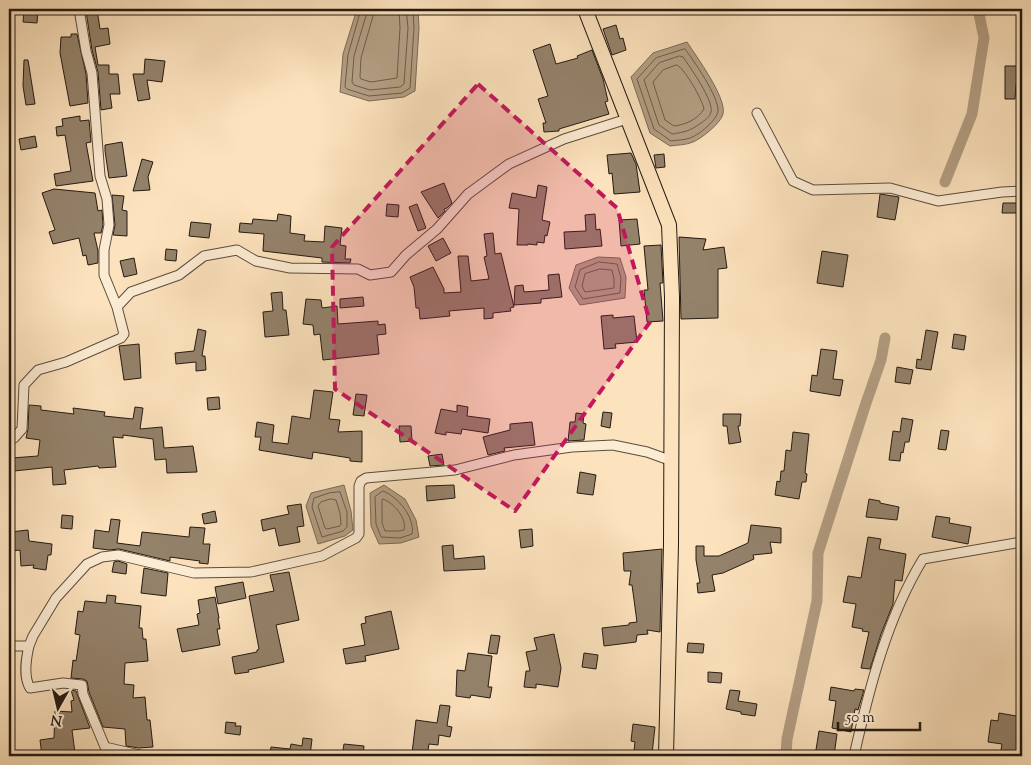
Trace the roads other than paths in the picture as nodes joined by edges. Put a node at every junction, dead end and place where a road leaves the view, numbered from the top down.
1 (79, 9) edge
2 (585, 9) edge
3 (757, 113) dead end
4 (627, 119) junction
5 (1022, 191) edge
6 (117, 307) junction
7 (9, 440) edge
8 (672, 461) junction
9 (1022, 542) edge
10 (9, 646) edge
11 (29, 646) junction
12 (144, 756) edge
13 (666, 756) edge
14 (854, 756) edge

1 - 6 street
2 - 4 main road
3 - 5 street
4 - 6 street
4 - 8 main road
6 - 7 street
8 - 11 street
8 - 13 main road
9 - 14 street
10 - 11 street
11 - 12 street

